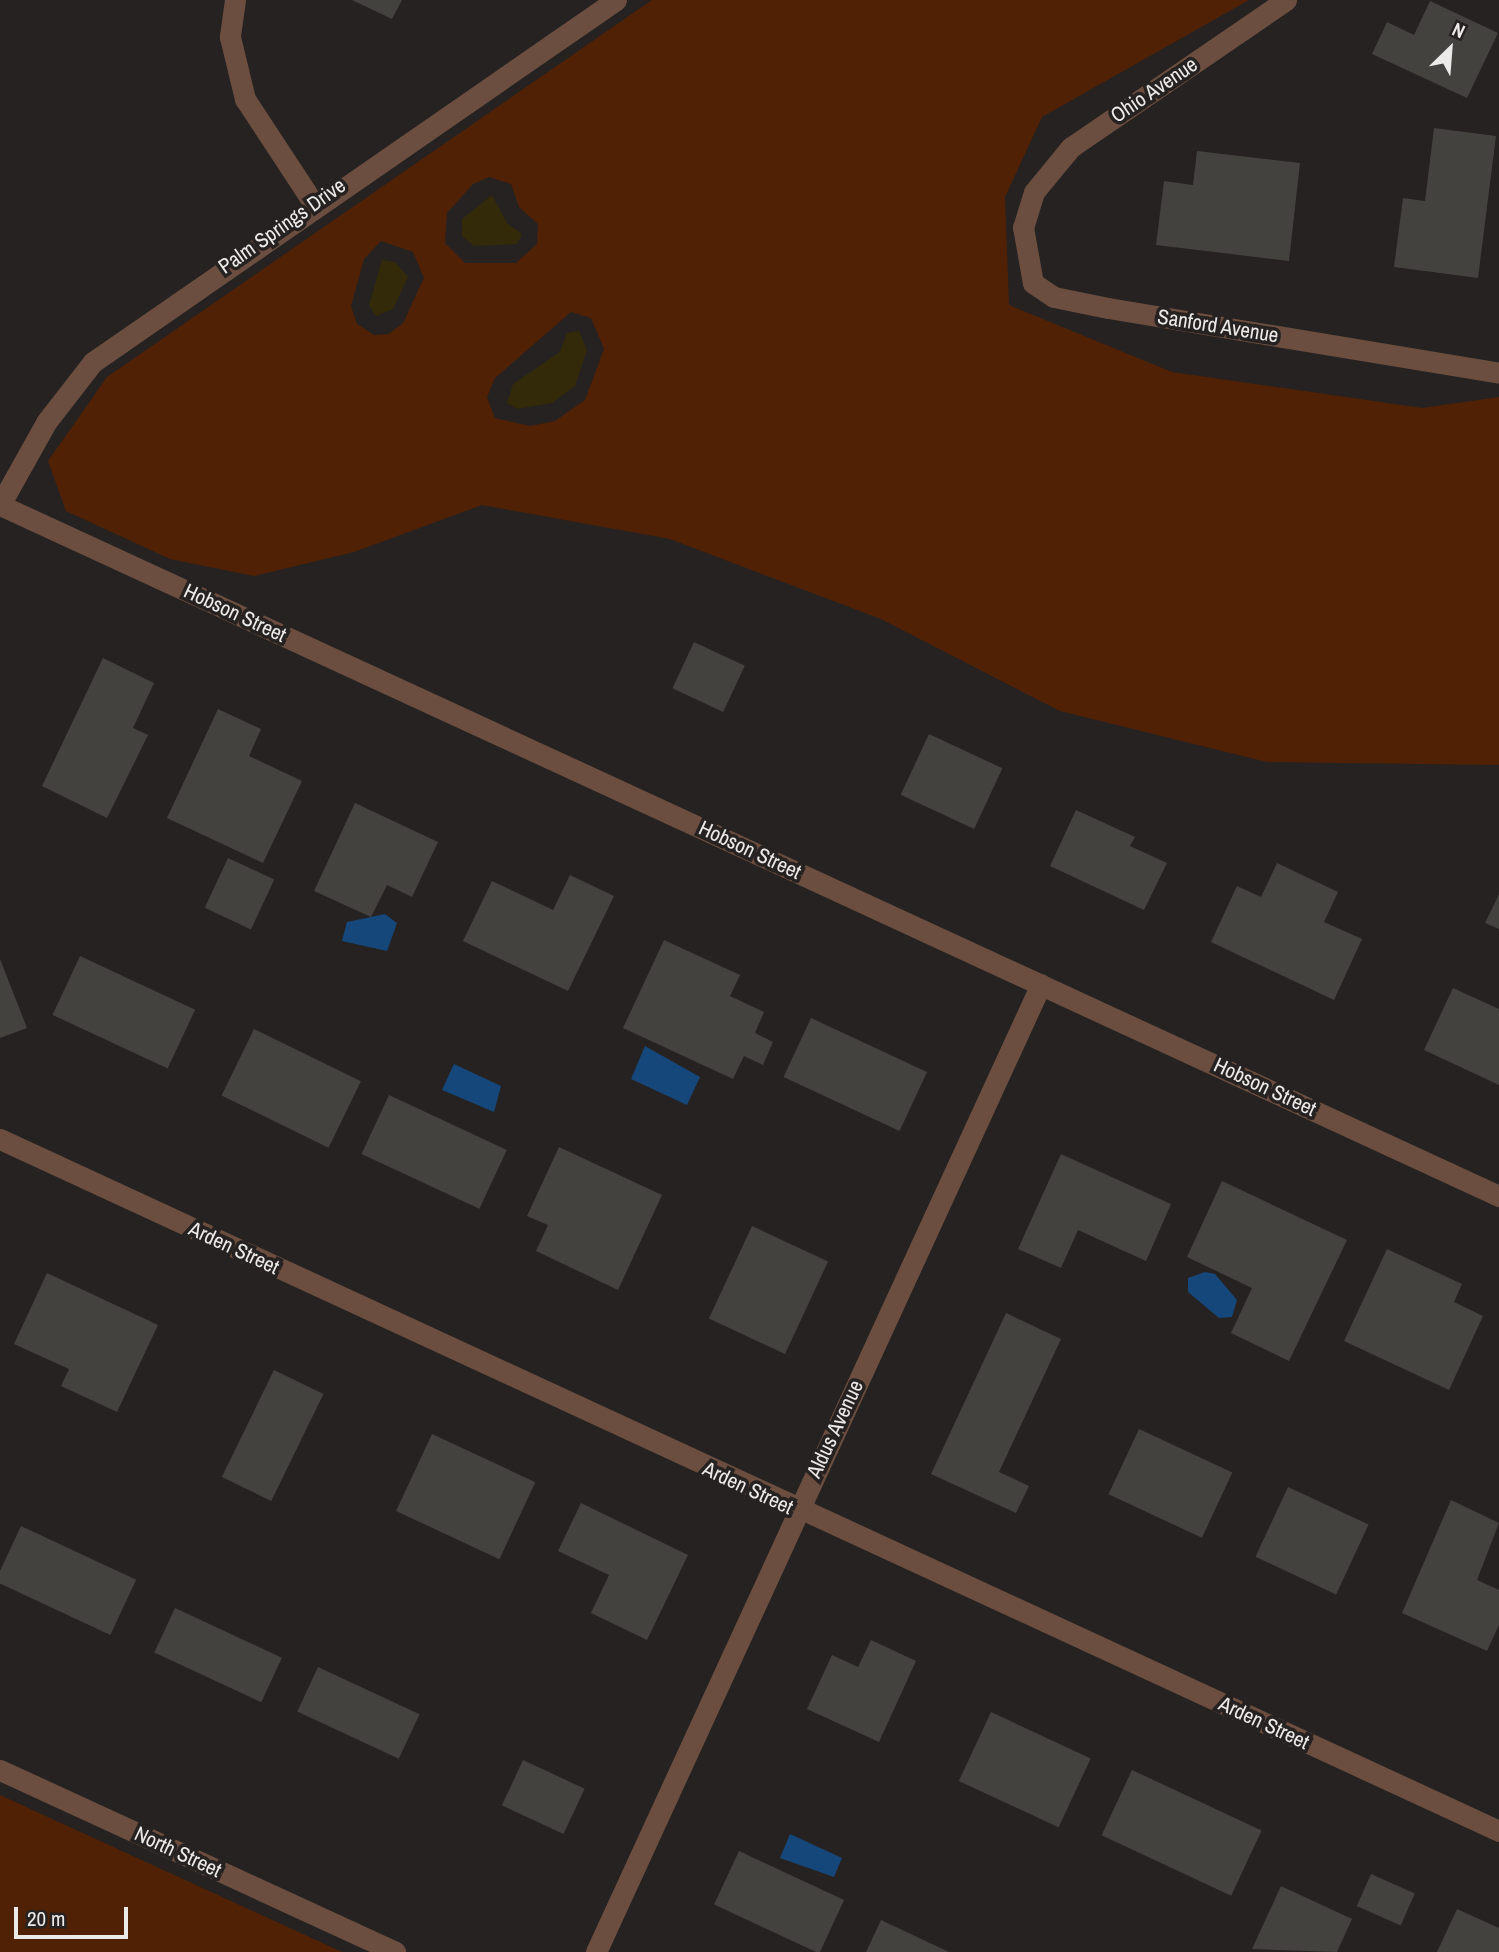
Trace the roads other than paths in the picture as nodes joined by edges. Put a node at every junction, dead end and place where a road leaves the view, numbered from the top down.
1 (235, 0) edge
2 (616, 0) edge
3 (1286, 0) edge
4 (1034, 192) joint
5 (314, 204) junction
6 (1499, 373) edge
7 (0, 505) edge
8 (1041, 984) junction
9 (0, 1139) edge
10 (1499, 1196) edge
11 (797, 1510) junction
12 (0, 1770) edge
13 (1499, 1831) edge
14 (395, 1952) edge
15 (596, 1952) edge

1 - 5 street
2 - 5 street, Palm Springs Drive
3 - 4 street, Ohio Avenue
4 - 6 street, Sanford Avenue
5 - 7 street, Palm Springs Drive
7 - 8 street, Hobson Street
8 - 10 street, Hobson Street
8 - 11 street, Aldus Avenue
9 - 11 street, Arden Street
11 - 13 street, Arden Street
11 - 15 street, Aldus Avenue
12 - 14 street, North Street

